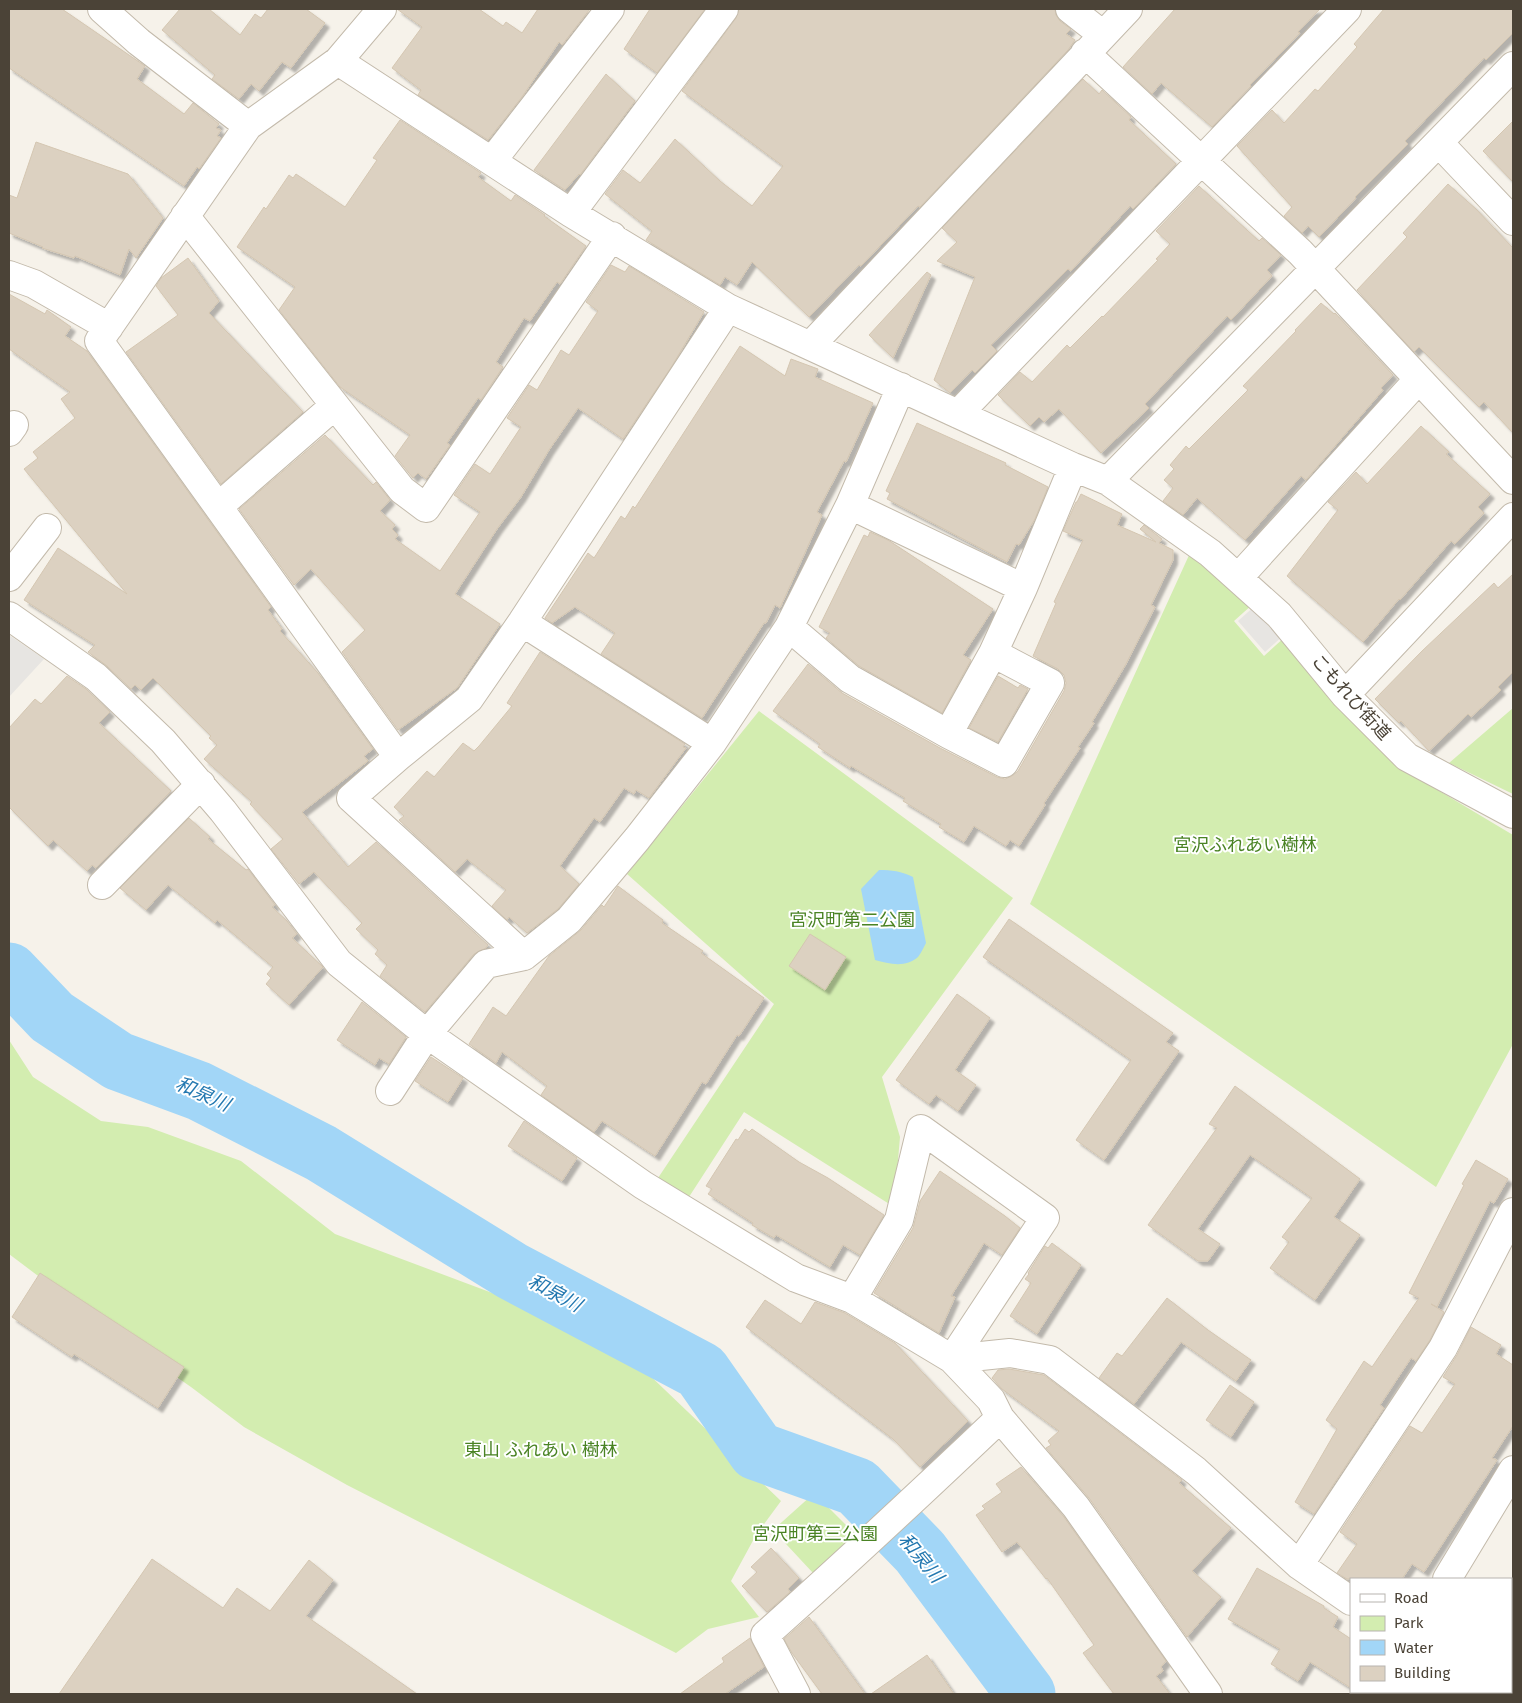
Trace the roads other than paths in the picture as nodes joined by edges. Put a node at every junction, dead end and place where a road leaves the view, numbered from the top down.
1 (382, 9) edge
2 (610, 9) edge
3 (724, 9) edge
4 (1070, 9) edge
5 (1128, 9) edge
6 (1347, 9) edge
7 (114, 12) edge
8 (1094, 44) junction
9 (338, 61) junction
10 (1513, 66) edge
11 (248, 126) junction
12 (1438, 143) junction
13 (1201, 160) junction
14 (492, 161) junction
15 (571, 213) junction
16 (185, 216) junction
17 (1513, 221) edge
18 (612, 236) junction
19 (1315, 269) junction
20 (9, 274) edge
21 (728, 308) junction
22 (109, 327) junction
23 (811, 345) junction
24 (1418, 380) junction
25 (900, 387) junction
26 (334, 406) junction
27 (958, 414) junction
28 (1073, 467) junction
29 (1513, 480) edge
30 (1108, 481) junction
31 (850, 505) junction
32 (219, 506) junction
33 (1513, 517) edge
34 (47, 528) dead end
35 (9, 576) edge
36 (1238, 578) junction
37 (1023, 588) junction
38 (9, 616) edge
39 (522, 622) junction
40 (789, 627) junction
41 (993, 653) junction
42 (1345, 695) junction
43 (948, 734) junction
44 (712, 743) junction
45 (398, 757) junction
46 (200, 784) junction
47 (1513, 814) edge
48 (102, 885) dead end
49 (524, 956) junction
50 (427, 1034) junction
51 (390, 1091) dead end
52 (1513, 1212) edge
53 (852, 1299) junction
54 (952, 1360) junction
55 (1000, 1418) junction
56 (1513, 1470) edge
57 (1299, 1565) junction
58 (1448, 1578) edge
59 (1350, 1600) edge
60 (796, 1694) edge
61 (1208, 1694) edge

1 - 9 street
2 - 14 street
3 - 15 street
4 - 8 street
5 - 8 street
6 - 13 street
7 - 11 street
8 - 13 street
8 - 23 street
9 - 11 street
9 - 14 street, こもれび街道
10 - 12 street
11 - 16 street
12 - 17 street
12 - 19 street
13 - 19 street
13 - 27 street
14 - 15 street, こもれび街道
15 - 18 street, こもれび街道
16 - 22 street
16 - 26 street
18 - 21 street, こもれび街道
18 - 26 street
19 - 24 street
19 - 30 street
20 - 22 street
21 - 23 street, こもれび街道
21 - 39 street
22 - 32 street
23 - 25 street, こもれび街道
24 - 29 street
24 - 36 street
25 - 27 street, こもれび街道
25 - 31 street
26 - 32 street
27 - 28 street, こもれび街道
28 - 30 street, こもれび街道
28 - 37 street
30 - 36 street, こもれび街道
31 - 37 street
31 - 40 street
32 - 45 street
33 - 42 street
34 - 35 street
36 - 42 street, こもれび街道
37 - 41 street
38 - 46 street
39 - 44 street
39 - 45 street
40 - 43 street
40 - 44 street
41 - 43 street
41 - 43 street
42 - 47 street, こもれび街道
44 - 49 street
45 - 49 street
46 - 48 street
46 - 50 street
49 - 50 street
50 - 51 street
50 - 53 street
52 - 57 street
53 - 54 street
53 - 54 street
54 - 55 street
54 - 57 street
55 - 60 street
55 - 61 street
56 - 58 street
57 - 59 street

